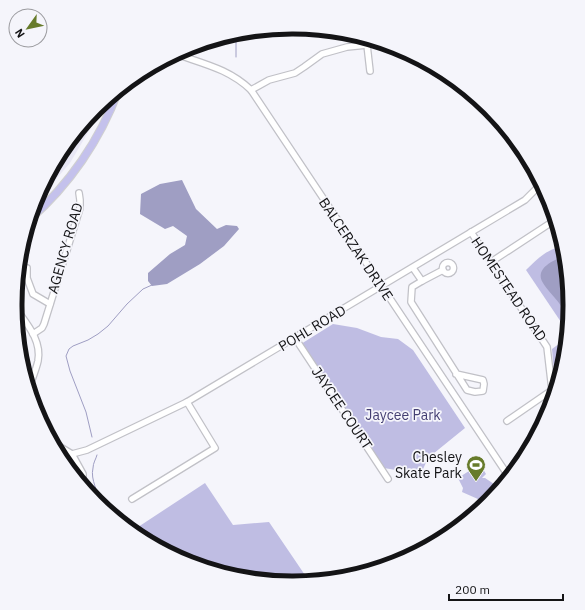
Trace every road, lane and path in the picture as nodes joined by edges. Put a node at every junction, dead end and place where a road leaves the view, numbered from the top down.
1 (367, 45) joint
2 (185, 57) edge
3 (370, 71) dead end
4 (251, 90) junction
5 (113, 103) edge
6 (537, 188) edge
7 (79, 193) dead end
8 (39, 211) edge
9 (550, 223) edge
10 (471, 232) junction
11 (491, 262) junction
12 (27, 268) dead end
13 (413, 268) junction
14 (443, 270) dead end
15 (422, 281) junction
16 (381, 286) junction
17 (50, 304) junction
18 (23, 319) edge
19 (33, 334) junction
20 (295, 338) junction
21 (456, 374) junction
22 (32, 379) edge
23 (552, 383) edge
24 (548, 395) edge
25 (187, 402) junction
26 (507, 421) dead end
27 (64, 449) edge
28 (72, 454) junction
29 (505, 472) edge
30 (82, 475) edge
31 (388, 478) dead end
32 (132, 499) dead end

1 - 3 street
1 - 4 street
2 - 4 street, BALCERZAK DRIVE
4 - 16 street, BALCERZAK DRIVE
5 - 8 main road
6 - 10 street, POHL ROAD
7 - 17 street, AGENCY ROAD
9 - 11 street
10 - 11 street, HOMESTEAD ROAD
10 - 13 street, POHL ROAD
11 - 23 street, HOMESTEAD ROAD
12 - 17 street, AGENCY ROAD
13 - 15 street
13 - 16 street, POHL ROAD
14 - 15 street
15 - 21 street
16 - 20 street, POHL ROAD
16 - 29 street, BALCERZAK DRIVE
17 - 19 street, AGENCY ROAD
18 - 19 street
19 - 22 street
20 - 25 street, POHL ROAD
20 - 31 street, JAYCEE COURT
21 - 21 street
24 - 26 street
25 - 28 street, POHL ROAD
25 - 32 street
27 - 28 street
28 - 30 street

